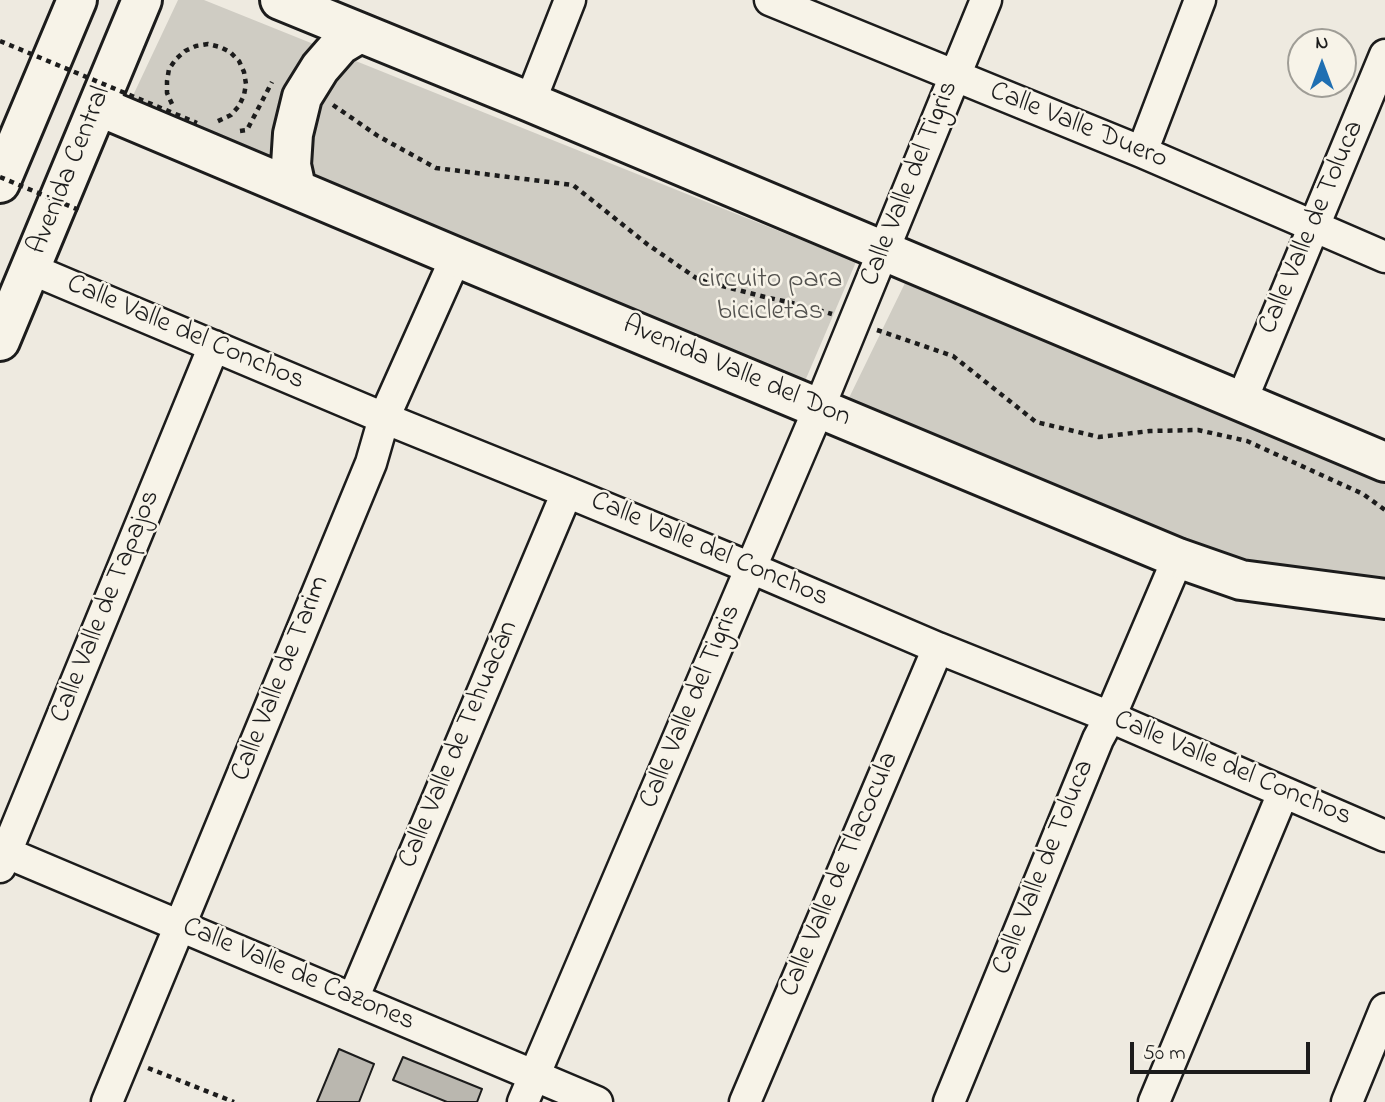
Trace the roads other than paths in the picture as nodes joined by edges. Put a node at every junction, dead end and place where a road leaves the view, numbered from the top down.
1 (77, 0) edge
2 (142, 0) edge
3 (280, 0) edge
4 (570, 0) edge
5 (770, 0) edge
6 (986, 0) edge
7 (1200, 0) edge
8 (360, 33) junction
9 (1385, 55) edge
10 (956, 76) junction
11 (530, 103) junction
12 (98, 106) junction
13 (1142, 152) junction
14 (0, 183) edge
15 (296, 188) junction
16 (1314, 227) junction
17 (884, 251) junction
18 (456, 257) junction
19 (1385, 257) edge
20 (31, 269) junction
21 (0, 341) edge
22 (214, 346) junction
23 (1241, 402) junction
24 (818, 408) junction
25 (384, 418) junction
26 (1385, 462) edge
27 (567, 492) junction
28 (1178, 558) junction
29 (751, 568) junction
30 (1385, 599) edge
31 (938, 648) junction
32 (1110, 718) junction
33 (1283, 793) junction
34 (1385, 836) edge
35 (2, 857) edge
36 (180, 927) junction
37 (353, 999) junction
38 (1383, 1018) edge
39 (528, 1089) edge
40 (107, 1102) edge
41 (597, 1102) edge
42 (745, 1102) edge
43 (949, 1102) edge
44 (1154, 1102) edge
45 (1347, 1102) edge

1 - 14 main road
2 - 12 main road, Avenida Central
3 - 8 main road
4 - 11 street
5 - 10 street, Calle Valle Duero
6 - 10 street, Calle Valle del Tigris
7 - 13 street
8 - 11 main road
8 - 15 main road
9 - 16 street, Calle Valle de Toluca
10 - 13 street, Calle Valle Duero
10 - 17 street, Calle Valle del Tigris
11 - 17 main road
12 - 15 main road, Avenida Valle del Don
12 - 20 main road, Avenida Central
13 - 16 street, Calle Valle Duero
15 - 18 main road, Avenida Valle del Don
16 - 19 street, Calle Valle Duero
16 - 23 street, Calle Valle de Toluca
17 - 23 main road
17 - 24 street, Calle Valle del Tigris
18 - 24 main road, Avenida Valle del Don
18 - 25 street, Calle Valle de Tarim
20 - 21 main road, Avenida Central
20 - 22 street, Calle Valle del Conchos
22 - 25 street, Calle Valle del Conchos
22 - 35 street, Calle Valle de Tapajos
23 - 26 main road
24 - 28 main road, Avenida Valle del Don
24 - 29 street, Calle Valle del Tigris
25 - 27 street, Calle Valle del Conchos
25 - 36 street, Calle Valle de Tarim
27 - 29 street, Calle Valle del Conchos
27 - 37 street, Calle Valle de Tehuacán
28 - 30 main road, Avenida Valle del Don
28 - 32 street, Calle Valle de Toluca
29 - 31 street, Calle Valle del Conchos
29 - 39 street, Calle Valle del Tigris
31 - 32 street, Calle Valle del Conchos
31 - 42 street, Calle Valle de Tlacocula
32 - 33 street, Calle Valle del Conchos
32 - 43 street, Calle Valle de Toluca
33 - 34 street, Calle Valle del Conchos
33 - 44 street
35 - 36 street, Calle Valle de Cazones
36 - 37 street, Calle Valle de Cazones
36 - 40 street, Calle Valle de Tarim
37 - 39 street, Calle Valle de Cazones
38 - 45 street
39 - 41 street, Calle Valle de Cazones

